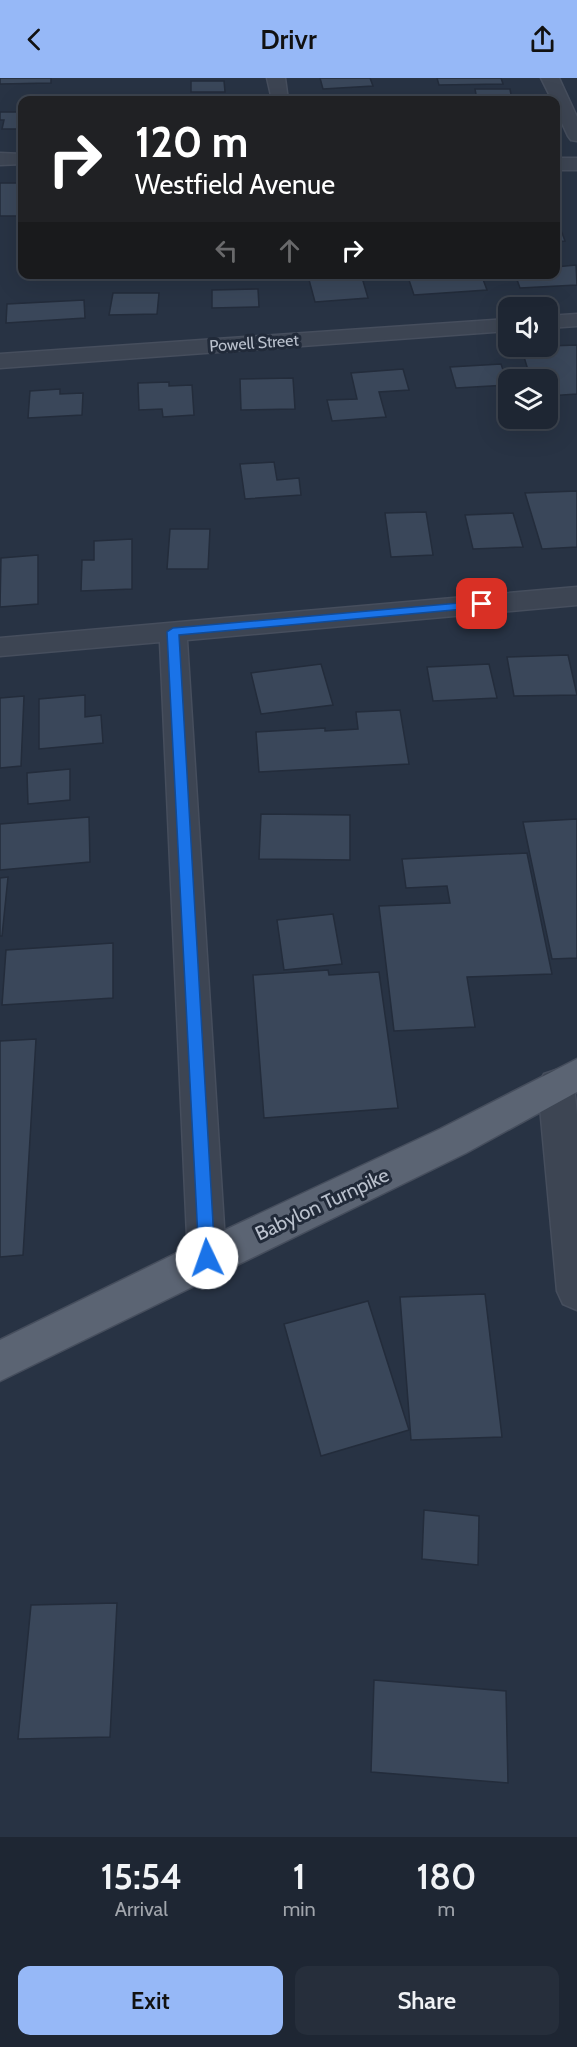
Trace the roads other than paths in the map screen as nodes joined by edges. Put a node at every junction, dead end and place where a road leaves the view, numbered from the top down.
1 (276, 78) edge
2 (550, 78) edge
3 (279, 96) edge
4 (558, 96) edge
5 (560, 99) edge
6 (577, 136) edge
7 (0, 159) edge
8 (18, 159) edge
9 (560, 164) edge
10 (577, 164) edge
11 (577, 320) edge
12 (558, 321) edge
13 (498, 326) edge
14 (0, 361) edge
15 (577, 596) edge
16 (173, 632) junction
17 (0, 647) edge
18 (567, 1079) edge
19 (207, 1258) junction
20 (577, 1291) edge
21 (0, 1361) edge

1 - 3 street
2 - 4 street
5 - 6 street
7 - 8 street
9 - 10 street
11 - 12 street
13 - 14 street, Powell Street
15 - 16 street
16 - 17 street
16 - 19 street
18 - 19 main road, Babylon Turnpike
18 - 20 street
19 - 21 main road, Babylon Turnpike

